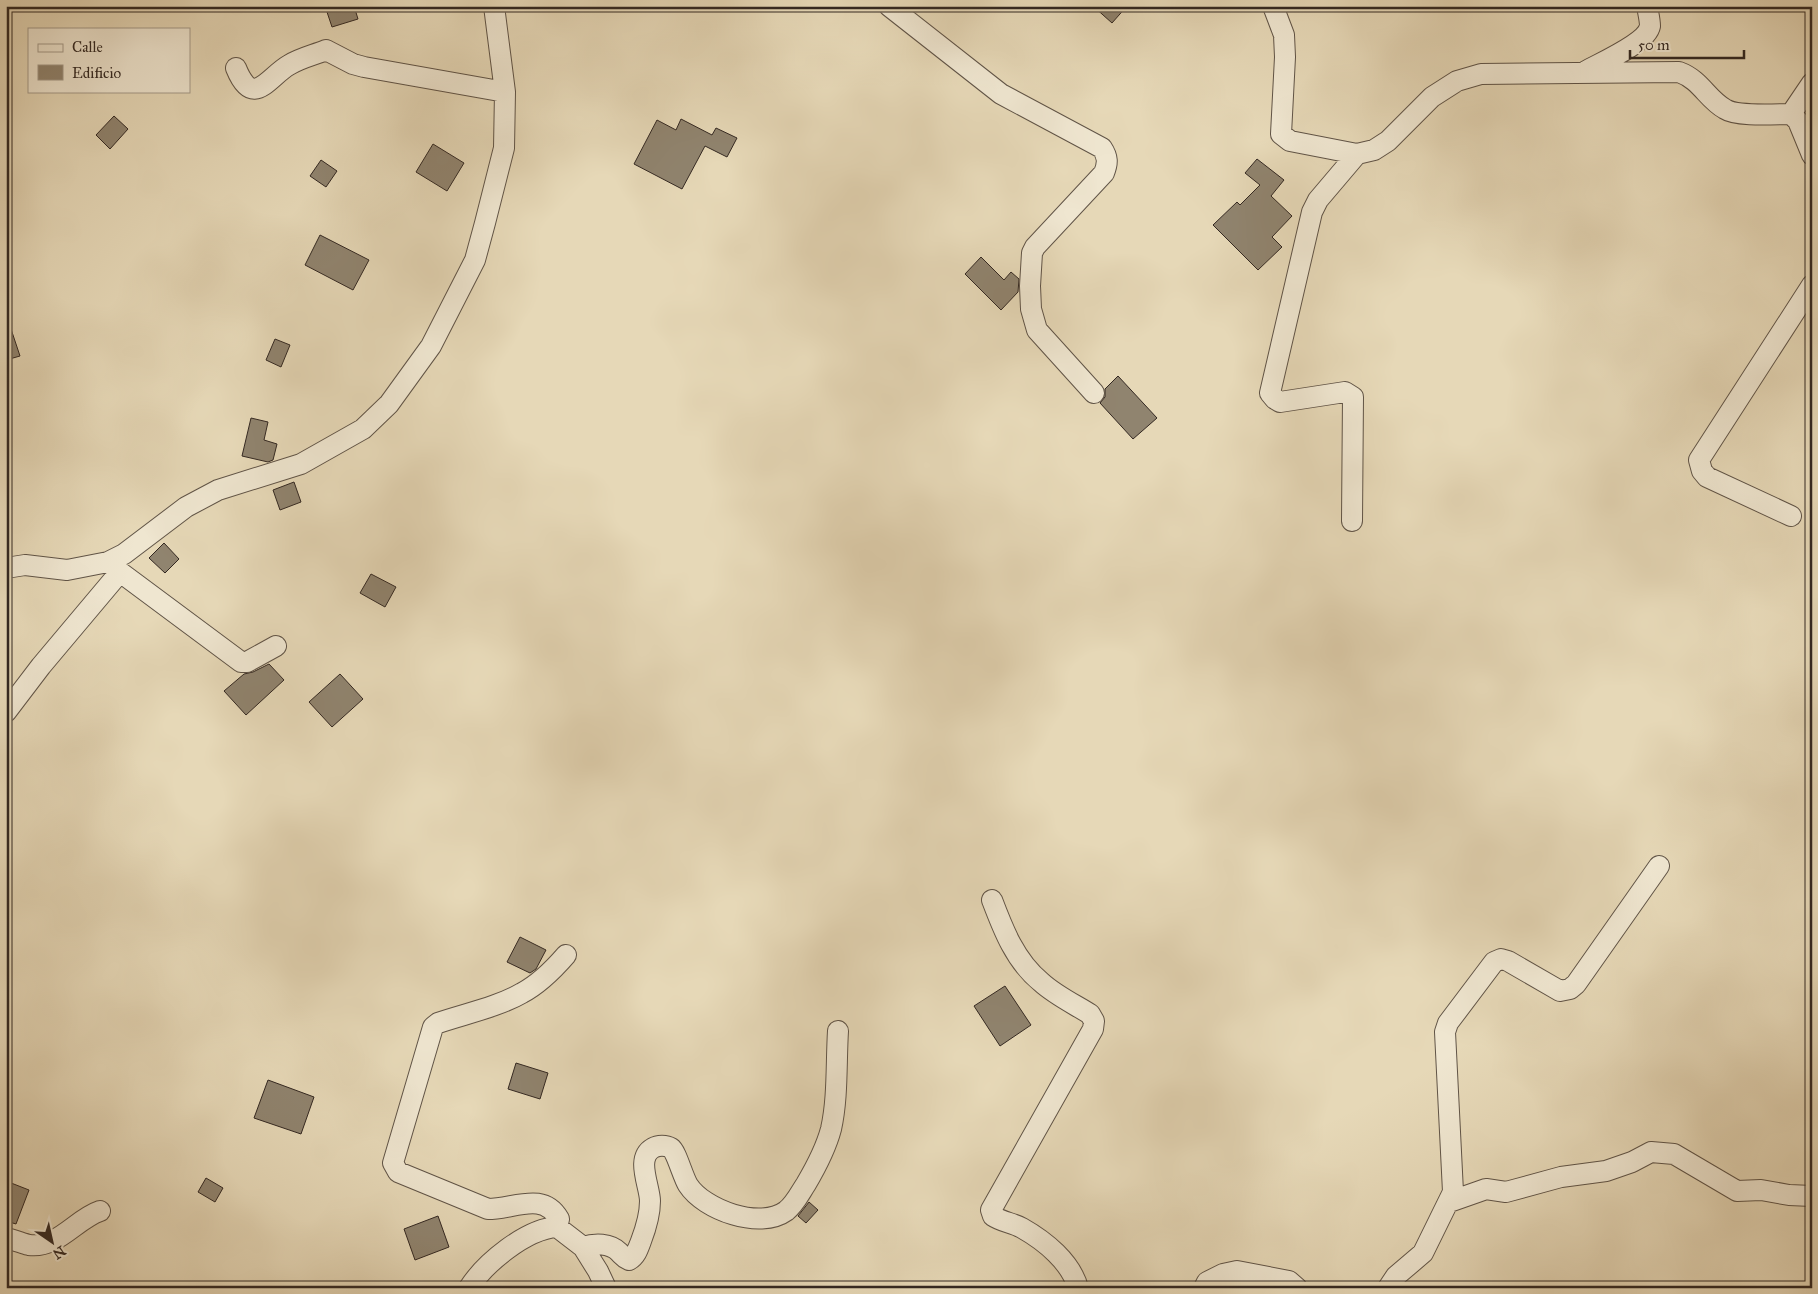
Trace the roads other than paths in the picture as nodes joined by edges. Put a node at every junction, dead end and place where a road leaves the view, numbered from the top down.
1 (494, 6) edge
2 (889, 6) edge
3 (1273, 6) edge
4 (1647, 6) edge
5 (236, 68) dead end
6 (1584, 72) junction
7 (1812, 83) edge
8 (505, 92) junction
9 (1791, 114) junction
10 (1356, 154) junction
11 (1812, 155) edge
12 (1812, 286) edge
13 (1094, 392) dead end
14 (1791, 516) dead end
15 (1352, 521) dead end
16 (114, 567) junction
17 (6, 568) edge
18 (276, 646) dead end
19 (6, 712) edge
20 (1659, 866) dead end
21 (992, 900) dead end
22 (566, 955) dead end
23 (838, 1031) dead end
24 (1812, 1196) edge
25 (1449, 1202) junction
26 (100, 1211) dead end
27 (557, 1227) junction
28 (6, 1238) edge
29 (583, 1247) junction
30 (469, 1288) edge
31 (606, 1288) edge
32 (1078, 1288) edge
33 (1204, 1288) edge
34 (1297, 1288) edge
35 (1388, 1288) edge

1 - 8 street
2 - 13 street
3 - 10 street
4 - 6 street
5 - 8 street
6 - 9 street
6 - 10 street
7 - 9 street
8 - 16 street
9 - 11 street
10 - 15 street
12 - 14 street
16 - 17 street
16 - 18 street
16 - 19 street
20 - 25 street
21 - 32 street
22 - 27 street
23 - 29 street
24 - 25 street
25 - 35 street
26 - 28 street
27 - 29 street
27 - 30 street
29 - 31 street
33 - 34 street

